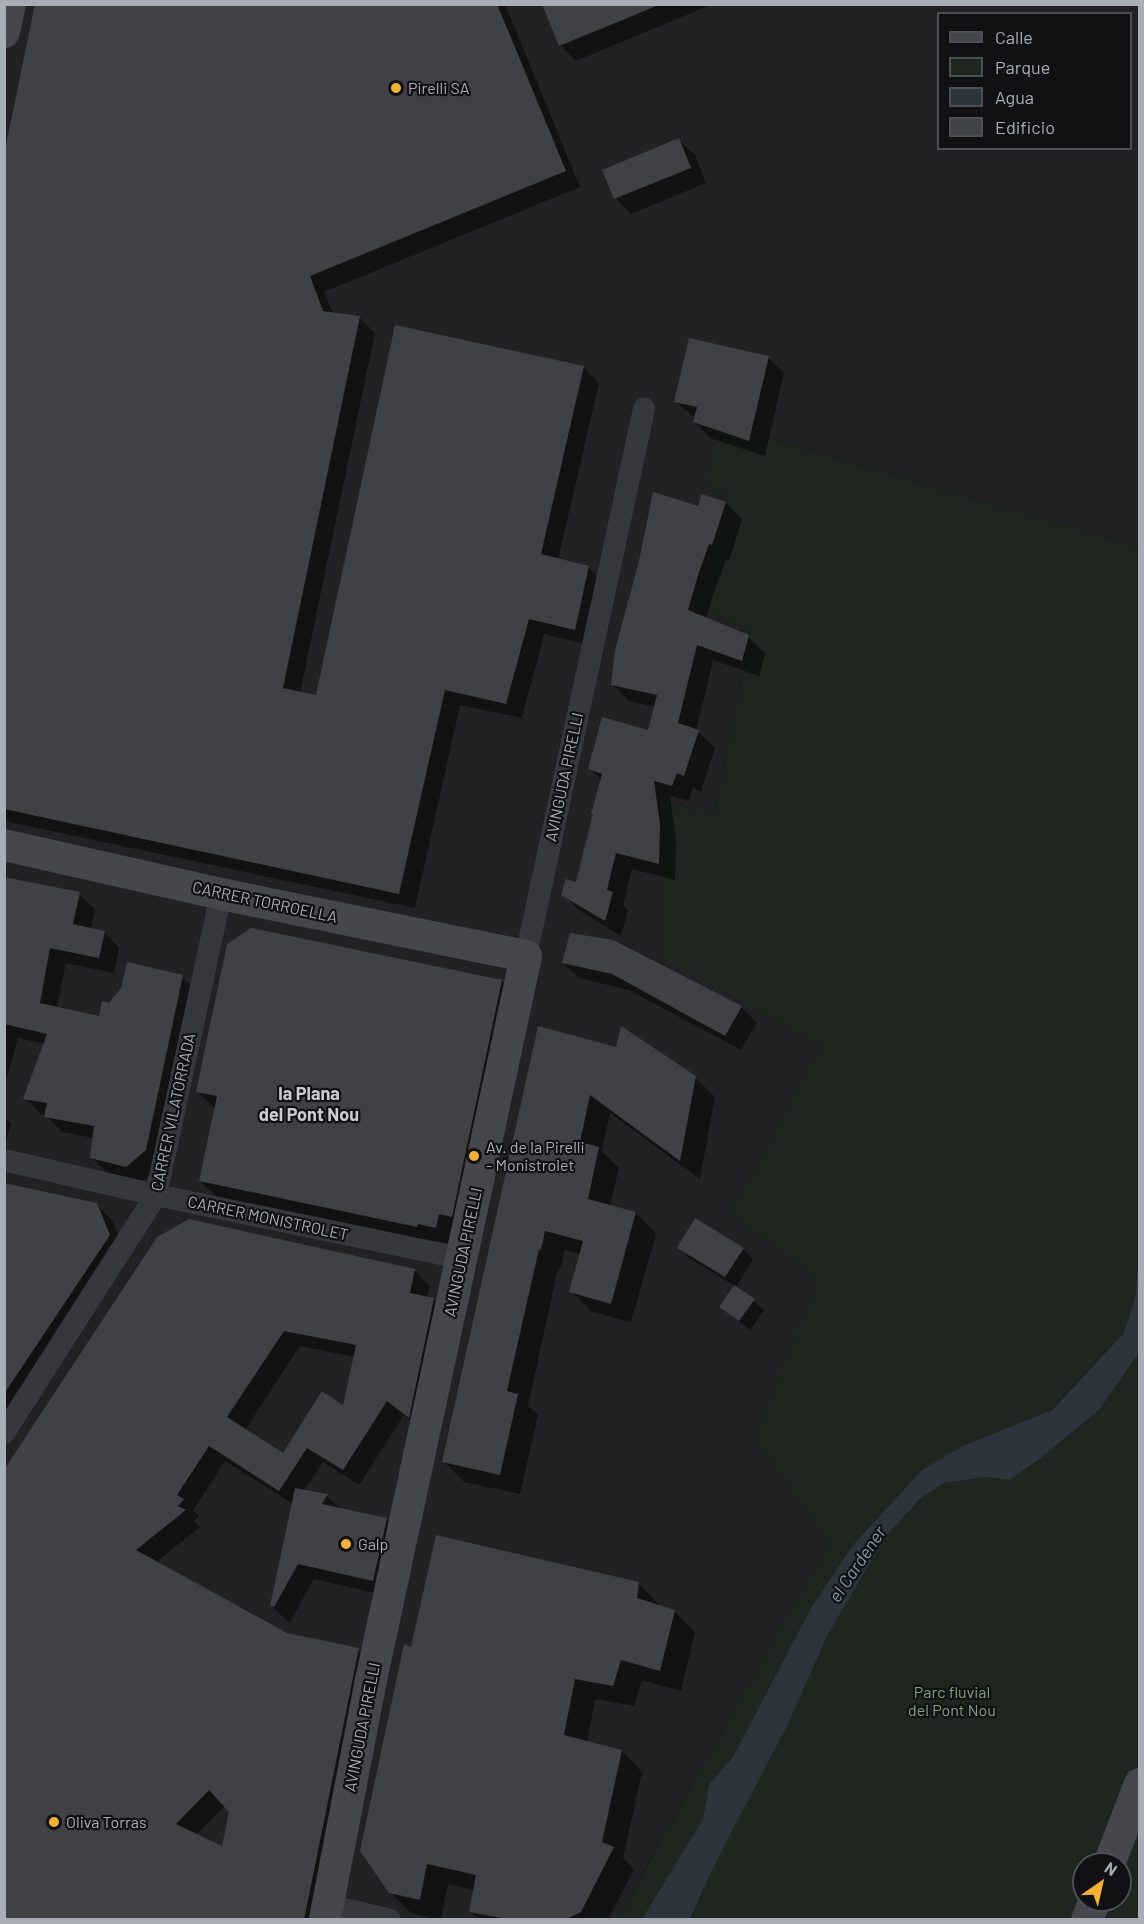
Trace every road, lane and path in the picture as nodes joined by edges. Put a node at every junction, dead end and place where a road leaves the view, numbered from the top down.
1 (10, 4) edge
2 (4, 32) edge
3 (644, 410) dead end
4 (4, 845) edge
5 (220, 894) junction
6 (526, 956) junction
7 (4, 1160) edge
8 (156, 1195) junction
9 (461, 1258) junction
10 (4, 1433) edge
11 (1140, 1784) edge
12 (1114, 1852) edge
13 (327, 1912) edge
14 (390, 1920) edge

1 - 2 street
3 - 6 street, AVINGUDA PIRELLI
4 - 5 street, CARRER TORROELLA
5 - 6 street, CARRER TORROELLA
5 - 8 street, CARRER VILATORRADA
6 - 9 street, AVINGUDA PIRELLI
7 - 8 street, CARRER MONISTROLET
8 - 9 street, CARRER MONISTROLET
8 - 10 street, CARRER VILATORRADA
9 - 13 street, AVINGUDA PIRELLI
11 - 12 street
13 - 14 street

